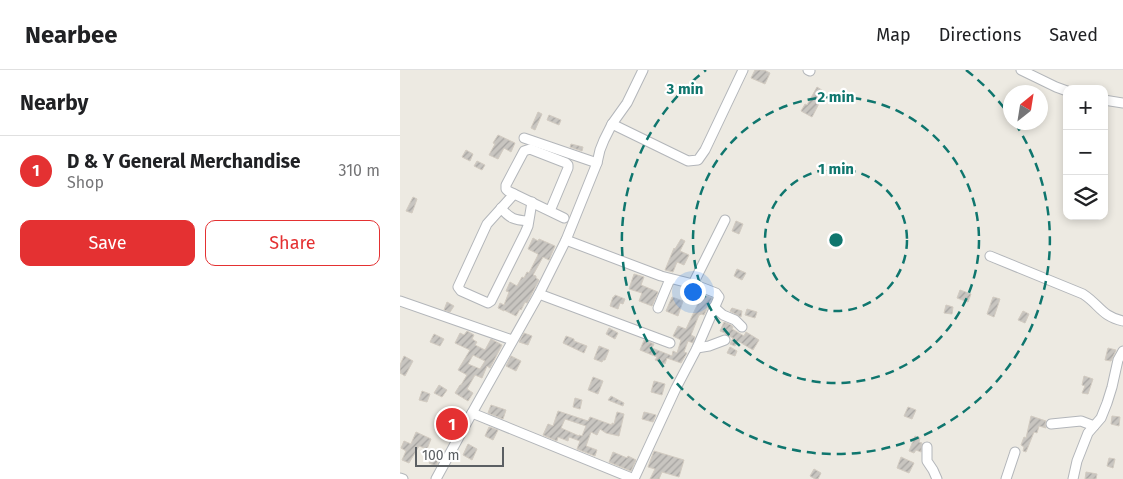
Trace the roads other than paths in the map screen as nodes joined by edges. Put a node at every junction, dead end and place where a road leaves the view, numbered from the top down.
1 (643, 70) edge
2 (743, 70) edge
3 (1021, 70) edge
4 (1063, 89) edge
5 (1108, 101) edge
6 (1123, 103) edge
7 (612, 124) junction
8 (524, 138) dead end
9 (597, 163) junction
10 (514, 194) junction
11 (532, 202) junction
12 (501, 208) junction
13 (550, 211) junction
14 (569, 220) junction
15 (725, 220) dead end
16 (528, 221) junction
17 (566, 240) junction
18 (990, 256) dead end
19 (670, 279) junction
20 (693, 284) junction
21 (538, 294) junction
22 (400, 301) edge
23 (714, 307) junction
24 (658, 308) dead end
25 (1123, 321) edge
26 (742, 327) dead end
27 (512, 340) junction
28 (726, 340) dead end
29 (670, 343) dead end
30 (697, 348) junction
31 (1123, 351) edge
32 (1120, 369) edge
33 (472, 413) junction
34 (1051, 424) dead end
35 (1094, 426) junction
36 (926, 447) dead end
37 (1016, 452) dead end
38 (436, 479) edge
39 (634, 479) edge
40 (937, 479) edge
41 (1006, 479) edge
42 (1073, 479) edge

1 - 7 street
2 - 7 street
3 - 4 street
5 - 6 street
7 - 9 street
8 - 9 street
9 - 14 street
10 - 11 street
10 - 12 street
10 - 13 street
11 - 13 street
11 - 16 street
12 - 16 street
12 - 16 street
13 - 14 street
14 - 17 street
15 - 20 street
17 - 19 street
17 - 21 street
18 - 25 street
19 - 20 street
19 - 24 street
20 - 23 street
21 - 27 street
21 - 29 street
22 - 27 street
23 - 26 street
23 - 30 street
27 - 33 street
28 - 30 street
30 - 39 street
31 - 32 street
32 - 35 street
33 - 38 street
33 - 39 street
34 - 35 street
35 - 42 street
36 - 40 street
37 - 41 street

